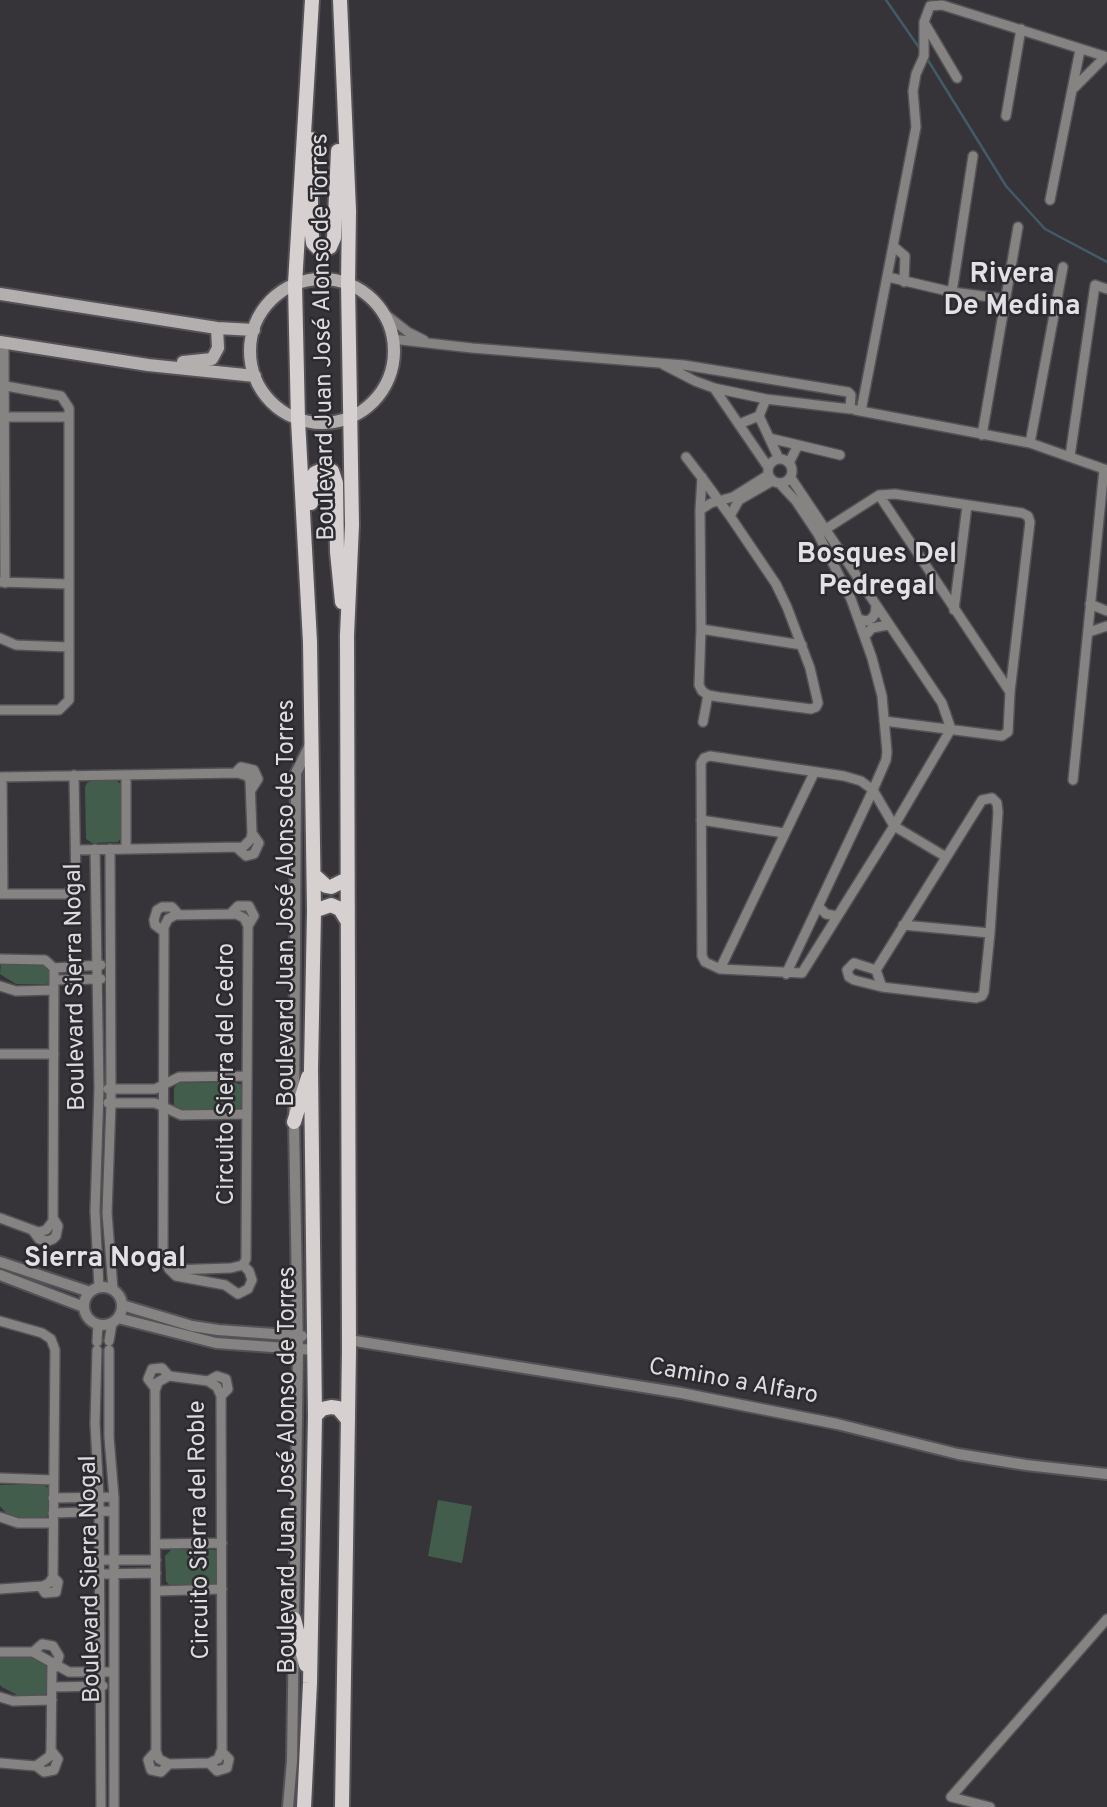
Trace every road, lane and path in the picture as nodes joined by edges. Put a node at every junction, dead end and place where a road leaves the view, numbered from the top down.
1 (312, 0) edge
2 (340, 0) edge
3 (924, 22) junction
4 (1021, 29) junction
5 (1080, 50) junction
6 (1106, 57) edge
7 (957, 78) dead end
8 (307, 88) junction
9 (1073, 89) junction
10 (344, 90) junction
11 (1006, 116) dead end
12 (973, 156) dead end
13 (1050, 200) dead end
14 (1018, 227) dead end
15 (894, 246) junction
16 (1063, 267) dead end
17 (888, 277) junction
18 (904, 282) junction
19 (348, 283) junction
20 (295, 284) junction
21 (1107, 289) edge
22 (952, 292) junction
23 (0, 293) edge
24 (1006, 299) junction
25 (385, 314) junction
26 (218, 328) junction
27 (254, 330) junction
28 (392, 339) junction
29 (2, 342) edge
30 (432, 343) junction
31 (662, 363) junction
32 (148, 365) junction
33 (255, 376) junction
34 (2, 385) edge
35 (714, 388) junction
36 (766, 399) junction
37 (850, 409) junction
38 (861, 411) junction
39 (759, 416) junction
40 (2, 417) edge
41 (69, 417) junction
42 (349, 417) junction
43 (298, 419) junction
44 (739, 424) junction
45 (982, 435) junction
46 (769, 438) junction
47 (1030, 443) junction
48 (798, 445) junction
49 (839, 455) dead end
50 (1070, 456) junction
51 (686, 457) dead end
52 (779, 459) junction
53 (789, 463) junction
54 (1106, 470) edge
55 (702, 477) junction
56 (772, 477) junction
57 (791, 478) junction
58 (879, 495) junction
59 (718, 501) junction
60 (967, 506) junction
61 (699, 510) junction
62 (730, 516) junction
63 (822, 532) junction
64 (306, 578) junction
65 (3, 582) edge
66 (68, 584) junction
67 (1090, 604) junction
68 (876, 606) junction
69 (954, 610) junction
70 (1107, 611) edge
71 (859, 619) junction
72 (888, 625) junction
73 (1107, 626) edge
74 (701, 629) junction
75 (1088, 632) junction
76 (347, 635) junction
77 (865, 636) junction
78 (0, 638) edge
79 (802, 645) junction
80 (68, 647) junction
81 (1010, 692) junction
82 (708, 695) junction
83 (0, 708) edge
84 (884, 721) junction
85 (703, 722) dead end
86 (951, 729) junction
87 (312, 741) junction
88 (814, 773) junction
89 (74, 775) junction
90 (126, 775) junction
91 (1, 777) edge
92 (1073, 780) dead end
93 (873, 790) junction
94 (701, 820) junction
95 (894, 826) junction
96 (784, 833) junction
97 (126, 847) junction
98 (95, 849) junction
99 (110, 849) junction
100 (76, 850) junction
101 (946, 857) junction
102 (314, 875) junction
103 (346, 879) junction
104 (96, 885) junction
105 (111, 885) junction
106 (1, 894) edge
107 (96, 906) junction
108 (111, 906) junction
109 (819, 907) junction
110 (314, 911) junction
111 (837, 916) junction
112 (346, 919) junction
113 (903, 925) junction
114 (990, 933) junction
115 (0, 958) edge
116 (97, 965) junction
117 (111, 965) junction
118 (54, 968) junction
119 (720, 969) junction
120 (876, 970) junction
121 (786, 974) junction
122 (98, 979) junction
123 (111, 979) junction
124 (54, 980) junction
125 (0, 986) edge
126 (882, 987) junction
127 (54, 990) junction
128 (0, 1054) edge
129 (54, 1054) junction
130 (311, 1069) junction
131 (247, 1076) junction
132 (165, 1084) junction
133 (99, 1089) junction
134 (111, 1089) junction
135 (99, 1103) junction
136 (111, 1103) junction
137 (164, 1108) junction
138 (247, 1114) junction
139 (293, 1122) junction
140 (0, 1218) edge
141 (0, 1262) edge
142 (243, 1265) junction
143 (171, 1270) junction
144 (0, 1275) edge
145 (113, 1289) junction
146 (94, 1290) junction
147 (122, 1305) junction
148 (84, 1307) junction
149 (115, 1320) junction
150 (0, 1321) edge
151 (98, 1324) junction
152 (298, 1336) junction
153 (349, 1340) junction
154 (315, 1344) junction
155 (298, 1349) junction
156 (315, 1416) junction
157 (348, 1420) junction
158 (1107, 1474) edge
159 (0, 1478) edge
160 (53, 1480) junction
161 (114, 1497) junction
162 (53, 1498) junction
163 (99, 1498) junction
164 (99, 1511) junction
165 (114, 1511) junction
166 (0, 1517) edge
167 (53, 1518) junction
168 (222, 1543) junction
169 (156, 1544) junction
170 (98, 1560) junction
171 (114, 1560) junction
172 (156, 1560) junction
173 (156, 1573) junction
174 (99, 1574) junction
175 (114, 1574) junction
176 (0, 1589) edge
177 (222, 1589) junction
178 (156, 1591) junction
179 (294, 1619) junction
180 (1107, 1619) edge
181 (0, 1653) edge
182 (54, 1665) junction
183 (113, 1672) junction
184 (99, 1673) junction
185 (310, 1683) junction
186 (99, 1685) junction
187 (52, 1686) junction
188 (114, 1686) junction
189 (0, 1697) edge
190 (52, 1700) junction
191 (0, 1763) edge
192 (101, 1807) edge
193 (114, 1807) edge
194 (288, 1807) edge
195 (304, 1807) edge
196 (342, 1807) edge
197 (990, 1807) edge

1 - 8 main road, Boulevard Juan José Alonso de Torres
2 - 10 main road, Boulevard Juan José Alonso de Torres
3 - 4 street
3 - 7 street
3 - 15 street
4 - 5 street
4 - 11 street
5 - 6 street
5 - 9 street
6 - 9 street
8 - 10 main road
8 - 20 main road, Boulevard Juan José Alonso de Torres
9 - 13 street
10 - 19 main road, Boulevard Juan José Alonso de Torres
12 - 22 street
14 - 24 street
15 - 17 street
15 - 18 street
16 - 47 street
17 - 18 street
17 - 38 street
18 - 22 street
19 - 20 main road
19 - 25 main road
19 - 42 main road, Boulevard Juan José Alonso de Torres
20 - 27 main road
20 - 43 main road, Boulevard Juan José Alonso de Torres
21 - 50 street
22 - 24 street
23 - 26 main road
24 - 45 street
25 - 28 main road
25 - 30 street
26 - 27 main road
26 - 32 main road
27 - 33 main road
28 - 30 street
28 - 42 main road
29 - 32 main road
29 - 34 street
30 - 31 street
31 - 35 street
31 - 37 street
32 - 33 main road
33 - 43 main road
34 - 40 street
34 - 41 street
35 - 36 street
35 - 44 street
36 - 37 street
36 - 39 street
37 - 38 street
38 - 45 street
39 - 44 street
39 - 46 street
40 - 41 street
40 - 65 street
41 - 66 street
42 - 43 main road
42 - 76 main road, Boulevard Juan José Alonso de Torres
43 - 64 main road, Boulevard Juan José Alonso de Torres
44 - 56 street
45 - 47 street
46 - 48 street
46 - 52 street
47 - 50 street
48 - 49 street
48 - 53 street
50 - 54 street
51 - 55 street
52 - 53 street
52 - 56 street
53 - 57 street
54 - 67 street
55 - 59 street
55 - 61 street
56 - 57 street
56 - 59 street
56 - 62 street
56 - 63 street
57 - 63 street
58 - 60 street
58 - 63 street
58 - 69 street
59 - 61 street
59 - 62 street
60 - 69 street
60 - 81 street
61 - 74 street
62 - 79 street
63 - 68 street
63 - 71 street
64 - 76 main road
64 - 87 main road, Boulevard Juan José Alonso de Torres
65 - 66 street
66 - 80 street
67 - 70 street
67 - 75 street
68 - 71 street
68 - 72 street
69 - 81 street
71 - 77 street
72 - 77 street
72 - 86 street
73 - 75 street
74 - 79 street
74 - 82 street
75 - 92 street
76 - 103 main road, Boulevard Juan José Alonso de Torres
77 - 84 street
78 - 80 street
79 - 82 street
80 - 83 street
81 - 86 street
82 - 85 street
84 - 86 street
84 - 93 street
86 - 95 street
87 - 102 main road, Boulevard Juan José Alonso de Torres
87 - 139 street
88 - 93 street
88 - 94 street
88 - 96 street
89 - 90 street
89 - 91 street
89 - 100 street
90 - 97 street
90 - 97 street
91 - 106 street
93 - 95 street
93 - 109 street
94 - 96 street
94 - 119 street
95 - 101 street
95 - 111 street
96 - 119 street
97 - 99 street
98 - 99 street, Boulevard Sierra Nogal
98 - 100 street
98 - 104 street, Boulevard Sierra Nogal
99 - 105 street, Boulevard Sierra Nogal
100 - 106 street
101 - 113 street
101 - 114 street
102 - 103 main road
102 - 110 main road, Boulevard Juan José Alonso de Torres
103 - 112 main road, Boulevard Juan José Alonso de Torres
104 - 105 street
104 - 107 street, Boulevard Sierra Nogal
105 - 108 street, Boulevard Sierra Nogal
107 - 108 street
107 - 116 street, Boulevard Sierra Nogal
108 - 117 street, Boulevard Sierra Nogal
109 - 111 street
109 - 121 street
110 - 112 main road
110 - 130 main road, Boulevard Juan José Alonso de Torres
111 - 121 street
112 - 153 main road, Boulevard Juan José Alonso de Torres
113 - 114 street
113 - 120 street
114 - 126 street
115 - 118 street
116 - 117 street
116 - 118 street
116 - 122 street, Boulevard Sierra Nogal
117 - 123 street, Boulevard Sierra Nogal
118 - 124 street
119 - 121 street
120 - 126 street
120 - 126 street
122 - 123 street
122 - 124 street
122 - 133 street, Boulevard Sierra Nogal
123 - 134 street, Boulevard Sierra Nogal
124 - 127 street
125 - 127 street
127 - 129 street
128 - 129 street
129 - 140 street
130 - 139 main road
130 - 154 main road, Boulevard Juan José Alonso de Torres
131 - 132 street
131 - 132 street, Circuito Sierra del Cedro
131 - 138 street, Circuito Sierra del Cedro
132 - 134 street
132 - 137 street, Circuito Sierra del Cedro
133 - 134 street
133 - 135 street, Boulevard Sierra Nogal
134 - 136 street, Boulevard Sierra Nogal
135 - 136 street
135 - 146 street, Boulevard Sierra Nogal
136 - 137 street
136 - 145 street, Boulevard Sierra Nogal
137 - 138 street
137 - 143 street, Circuito Sierra del Cedro
138 - 142 street, Circuito Sierra del Cedro
139 - 152 street
141 - 146 street
142 - 143 street
142 - 143 street, Circuito Sierra del Cedro
144 - 148 street
145 - 146 street
145 - 147 street
146 - 148 street
147 - 149 street
147 - 152 street
148 - 151 street
149 - 151 street
149 - 155 street
149 - 161 street, Boulevard Sierra Nogal
150 - 160 street
151 - 163 street, Boulevard Sierra Nogal
152 - 154 street
152 - 155 street
153 - 157 main road, Boulevard Juan José Alonso de Torres
153 - 158 street, Camino a Alfaro
154 - 155 street
154 - 156 main road, Boulevard Juan José Alonso de Torres
155 - 179 street
156 - 157 main road
156 - 185 main road, Boulevard Juan José Alonso de Torres
157 - 196 main road, Boulevard Juan José Alonso de Torres
159 - 160 street
160 - 162 street
161 - 163 street
161 - 165 street, Boulevard Sierra Nogal
162 - 163 street
162 - 167 street
163 - 164 street, Boulevard Sierra Nogal
164 - 165 street
164 - 167 street
164 - 170 street, Boulevard Sierra Nogal
165 - 171 street, Boulevard Sierra Nogal
166 - 167 street
167 - 176 street
168 - 169 street
168 - 169 street, Circuito Sierra del Roble
168 - 177 street, Circuito Sierra del Roble
169 - 172 street, Circuito Sierra del Roble
170 - 171 street
170 - 174 street, Boulevard Sierra Nogal
171 - 172 street
171 - 175 street, Boulevard Sierra Nogal
172 - 173 street, Circuito Sierra del Roble
173 - 175 street
173 - 178 street, Circuito Sierra del Roble
174 - 175 street
174 - 184 street, Boulevard Sierra Nogal
175 - 183 street, Boulevard Sierra Nogal
177 - 178 street
177 - 178 street, Circuito Sierra del Roble
179 - 185 main road
179 - 194 street
180 - 197 street
181 - 182 street
182 - 184 street
182 - 187 street
183 - 184 street
183 - 188 street, Boulevard Sierra Nogal
184 - 186 street, Boulevard Sierra Nogal
185 - 195 main road, Boulevard Juan José Alonso de Torres
186 - 187 street
186 - 188 street
186 - 192 street, Boulevard Sierra Nogal
187 - 190 street
188 - 193 street, Boulevard Sierra Nogal
189 - 190 street
190 - 191 street

